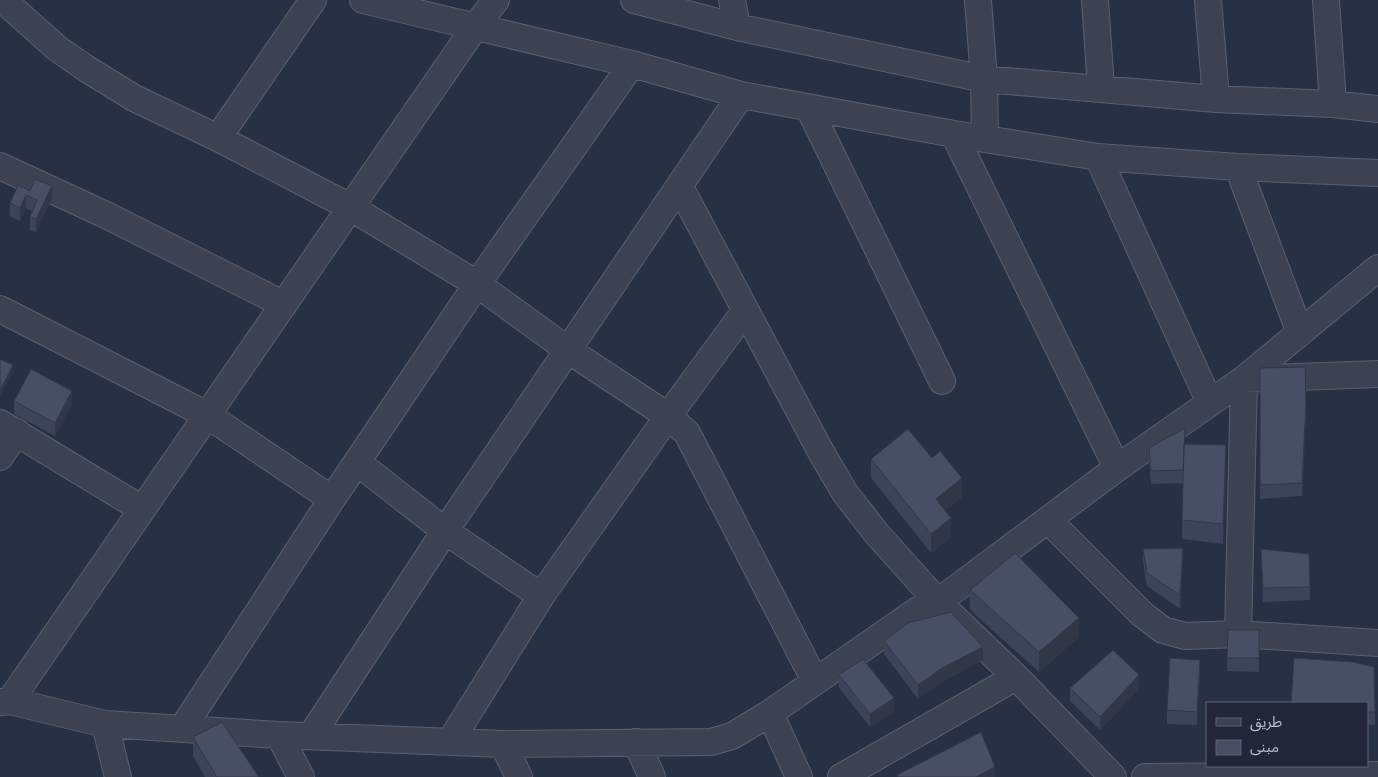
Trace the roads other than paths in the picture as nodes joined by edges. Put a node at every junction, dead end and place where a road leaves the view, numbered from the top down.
1 (313, 0) edge
2 (363, 0) edge
3 (496, 0) edge
4 (634, 0) edge
5 (732, 0) edge
6 (978, 0) edge
7 (1095, 0) edge
8 (1208, 0) edge
9 (1326, 0) edge
10 (6, 4) edge
11 (475, 26) junction
12 (737, 27) junction
13 (632, 64) junction
14 (984, 79) junction
15 (1101, 89) junction
16 (741, 95) junction
17 (1216, 99) junction
18 (1333, 104) junction
19 (810, 108) junction
20 (1378, 109) edge
21 (954, 134) junction
22 (218, 138) junction
23 (985, 139) junction
24 (1098, 157) junction
25 (0, 166) edge
26 (1238, 167) junction
27 (1378, 173) edge
28 (680, 187) junction
29 (350, 207) junction
30 (1378, 268) edge
31 (477, 284) junction
32 (283, 304) junction
33 (0, 310) edge
34 (745, 311) junction
35 (1300, 333) junction
36 (568, 350) junction
37 (1378, 374) edge
38 (1244, 379) junction
39 (942, 381) dead end
40 (1210, 403) junction
41 (207, 415) junction
42 (668, 416) junction
43 (9, 427) edge
44 (0, 457) edge
45 (357, 462) junction
46 (1117, 468) junction
47 (332, 499) junction
48 (142, 509) junction
49 (1048, 520) junction
50 (445, 531) junction
51 (541, 596) junction
52 (938, 602) junction
53 (1238, 634) junction
54 (1378, 643) edge
55 (1016, 677) junction
56 (815, 681) junction
57 (5, 702) edge
58 (770, 714) junction
59 (106, 724) junction
60 (182, 729) junction
61 (279, 735) junction
62 (311, 736) junction
63 (450, 742) junction
64 (636, 742) junction
65 (503, 744) junction
66 (1378, 775) edge
67 (118, 777) edge
68 (301, 777) edge
69 (519, 777) edge
70 (652, 777) edge
71 (799, 777) edge
72 (841, 777) edge
73 (1113, 777) edge
74 (1145, 777) edge

1 - 22 street
2 - 11 street
3 - 11 street
4 - 12 street
5 - 12 street
6 - 14 street
7 - 15 street
8 - 17 street
9 - 18 street
10 - 22 street
11 - 13 street
11 - 29 street
12 - 14 street
13 - 16 street
13 - 31 street
14 - 15 street
14 - 23 street
15 - 17 street
16 - 19 street
16 - 28 street
17 - 18 street
18 - 20 street
19 - 21 street
19 - 39 street
21 - 23 street
21 - 46 street
22 - 29 street
23 - 24 street
24 - 26 street
24 - 40 street
25 - 32 street
26 - 27 street
26 - 35 street
28 - 34 street
28 - 36 street
29 - 31 street
29 - 32 street
30 - 35 street
31 - 36 street
31 - 45 street
32 - 41 street
33 - 41 street
34 - 42 street
34 - 52 street
35 - 38 street
36 - 42 street
36 - 50 street
37 - 38 street
38 - 40 street
38 - 53 street
40 - 46 street
41 - 47 street
41 - 48 street
42 - 51 street
42 - 56 street
43 - 44 street
43 - 48 street
45 - 47 street
45 - 50 street
46 - 49 street
47 - 60 street
48 - 57 street
49 - 52 street
49 - 53 street
50 - 51 street
50 - 62 street
51 - 63 street
52 - 55 street
52 - 56 street
53 - 54 street
55 - 72 street
55 - 73 street
56 - 58 street
57 - 59 street
58 - 64 street
58 - 71 street
59 - 60 street
59 - 67 street
60 - 61 street
61 - 62 street
61 - 68 street
62 - 63 street
63 - 65 street
64 - 65 street
64 - 70 street
65 - 69 street
66 - 74 street

